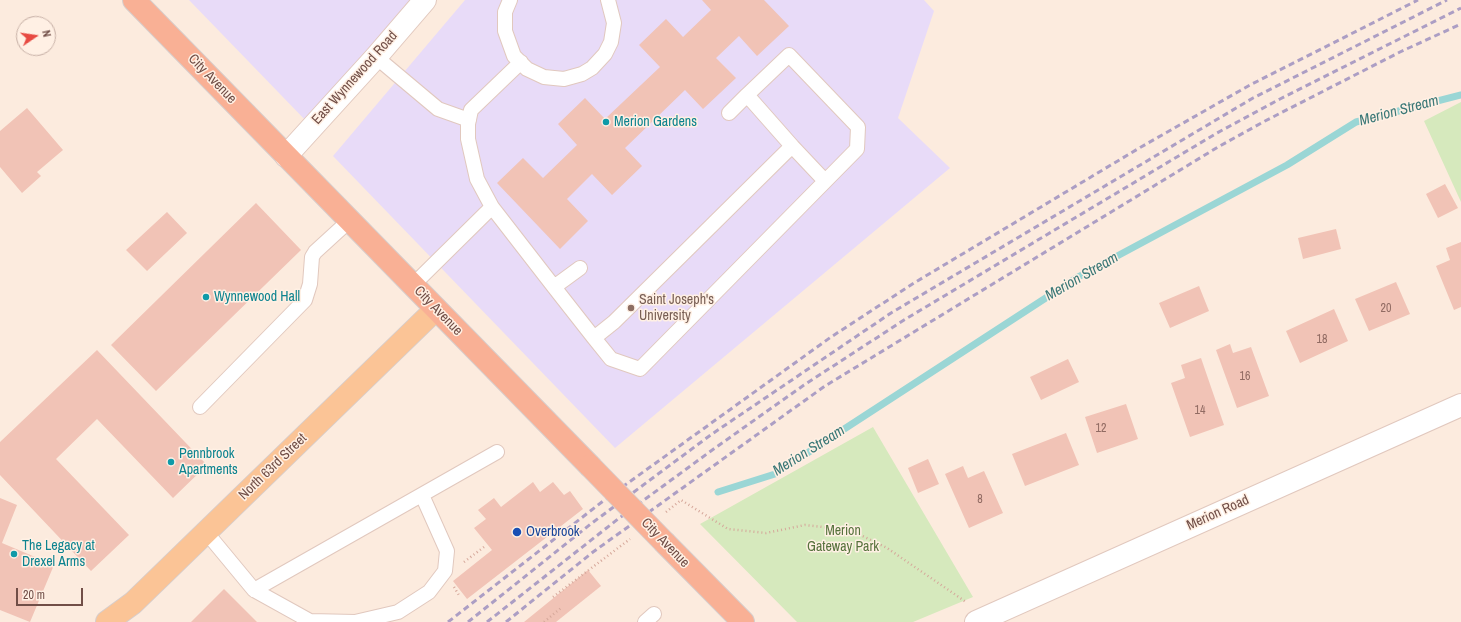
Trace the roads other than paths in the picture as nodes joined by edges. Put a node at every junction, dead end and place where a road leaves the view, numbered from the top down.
1 (134, 0) edge
2 (425, 0) edge
3 (510, 0) edge
4 (608, 0) edge
5 (376, 57) junction
6 (521, 62) junction
7 (748, 95) junction
8 (729, 113) dead end
9 (469, 120) junction
10 (792, 146) junction
11 (286, 156) junction
12 (826, 182) junction
13 (492, 207) junction
14 (350, 220) junction
15 (580, 268) dead end
16 (413, 285) junction
17 (554, 287) junction
18 (436, 309) junction
19 (594, 338) junction
20 (1461, 405) edge
21 (200, 407) dead end
22 (497, 452) dead end
23 (422, 495) junction
24 (206, 532) junction
25 (254, 590) junction
26 (980, 620) edge
27 (107, 622) edge
28 (743, 622) edge

1 - 11 highway, City Avenue
2 - 5 street, East Wynnewood Road
3 - 6 lane
4 - 6 lane
5 - 9 lane
5 - 11 street, East Wynnewood Road
6 - 9 lane
7 - 8 lane
7 - 10 lane
7 - 12 lane
9 - 13 lane
10 - 12 lane
10 - 19 lane
11 - 14 highway, City Avenue
12 - 19 lane
13 - 16 lane
13 - 17 lane
14 - 16 highway, City Avenue
14 - 21 lane
15 - 17 lane
16 - 18 highway, City Avenue
17 - 19 lane
18 - 24 main road, North 63rd Street
18 - 28 highway, City Avenue, bridge
20 - 26 street, Merion Road
22 - 23 lane
23 - 25 lane
23 - 25 lane
24 - 25 lane
24 - 27 main road, North 63rd Street

